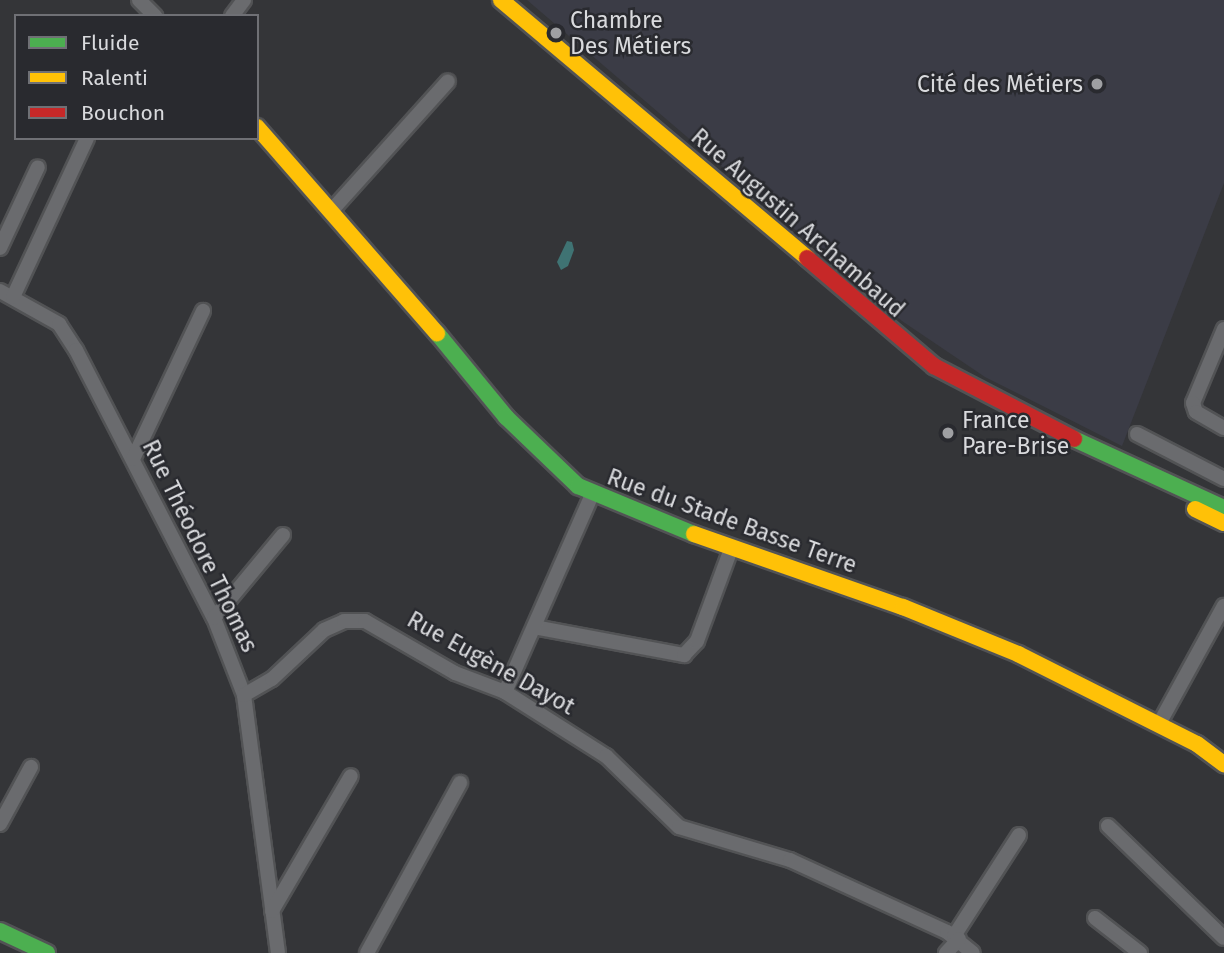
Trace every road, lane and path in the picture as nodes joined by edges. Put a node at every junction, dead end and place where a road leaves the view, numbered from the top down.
1 (139, 0) edge
2 (501, 0) edge
3 (153, 14) edge
4 (447, 81) dead end
5 (259, 129) edge
6 (86, 140) edge
7 (38, 167) dead end
8 (332, 210) junction
9 (0, 248) edge
10 (7, 294) edge
11 (202, 311) dead end
12 (1224, 328) edge
13 (1224, 428) edge
14 (1137, 434) dead end
15 (1088, 447) junction
16 (133, 459) junction
17 (1224, 479) edge
18 (592, 495) junction
19 (1224, 508) edge
20 (1224, 523) edge
21 (283, 535) dead end
22 (731, 549) junction
23 (1224, 606) edge
24 (214, 618) junction
25 (534, 627) junction
26 (505, 692) junction
27 (244, 695) junction
28 (1159, 724) junction
29 (1224, 764) edge
30 (31, 767) dead end
31 (351, 776) dead end
32 (460, 783) dead end
33 (0, 824) edge
34 (1108, 825) dead end
35 (1019, 835) dead end
36 (272, 911) junction
37 (1095, 918) dead end
38 (0, 931) edge
39 (956, 938) junction
40 (1224, 938) edge
41 (47, 953) edge
42 (278, 953) edge
43 (367, 953) edge
44 (946, 953) edge
45 (973, 953) edge
46 (1140, 953) edge

1 - 3 street
2 - 15 street, Rue Augustin Archambaud
4 - 8 street
5 - 8 street, Rue du Stade Basse Terre
6 - 10 street
7 - 9 street
8 - 18 street, Rue du Stade Basse Terre
10 - 16 street, Rue Théodore Thomas
11 - 16 street
12 - 13 street
14 - 17 street
15 - 19 street, Rue Augustin Archambaud
15 - 20 street, Rue Augustin Archambaud
16 - 24 street, Rue Théodore Thomas
18 - 22 street, Rue du Stade Basse Terre
18 - 25 street
21 - 24 street
22 - 25 street
22 - 28 street, Rue du Stade Basse Terre
23 - 28 street
24 - 27 street, Rue Théodore Thomas
25 - 26 street
26 - 27 street, Rue Eugène Dayot
26 - 39 street, Rue Eugène Dayot
27 - 36 street, Rue Théodore Thomas
28 - 29 street, Rue du Stade Basse Terre
30 - 33 street
31 - 36 street
32 - 43 street
34 - 40 street
35 - 39 street
36 - 42 street, Rue Théodore Thomas
37 - 46 street
38 - 41 street
39 - 44 street
39 - 45 street, Rue Eugène Dayot

